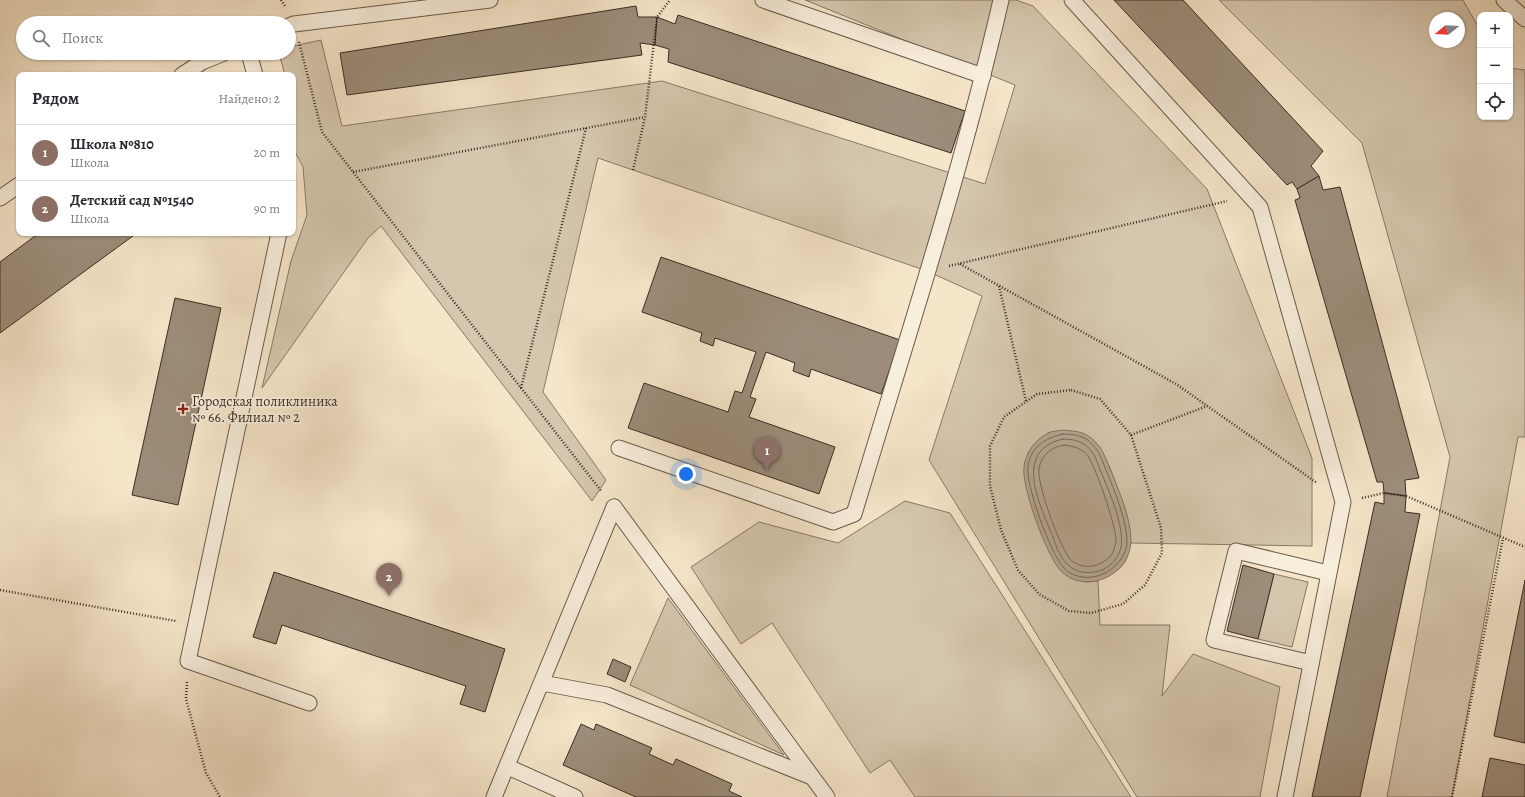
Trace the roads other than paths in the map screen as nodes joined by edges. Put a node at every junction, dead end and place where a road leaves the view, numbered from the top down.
1 (490, 0) edge
2 (763, 0) edge
3 (1001, 0) edge
4 (1072, 0) edge
5 (1504, 0) edge
6 (1525, 19) edge
7 (296, 24) edge
8 (207, 60) edge
9 (251, 60) edge
10 (187, 72) edge
11 (254, 72) edge
12 (983, 76) junction
13 (16, 187) edge
14 (0, 198) edge
15 (278, 236) edge
16 (619, 448) dead end
17 (1328, 573) junction
18 (1311, 663) junction
19 (542, 683) junction
20 (310, 703) dead end
21 (508, 767) junction
22 (812, 777) junction
23 (494, 797) edge
24 (575, 797) edge
25 (827, 797) edge
26 (1286, 797) edge

1 - 7 lane
2 - 12 lane
3 - 12 lane
4 - 17 lane
5 - 6 lane
8 - 10 lane
9 - 11 lane
12 - 16 lane
13 - 14 lane
15 - 20 lane
17 - 18 lane
17 - 18 lane
18 - 26 lane
19 - 21 lane
19 - 22 lane
19 - 22 lane
21 - 23 lane
21 - 24 lane
22 - 25 lane

